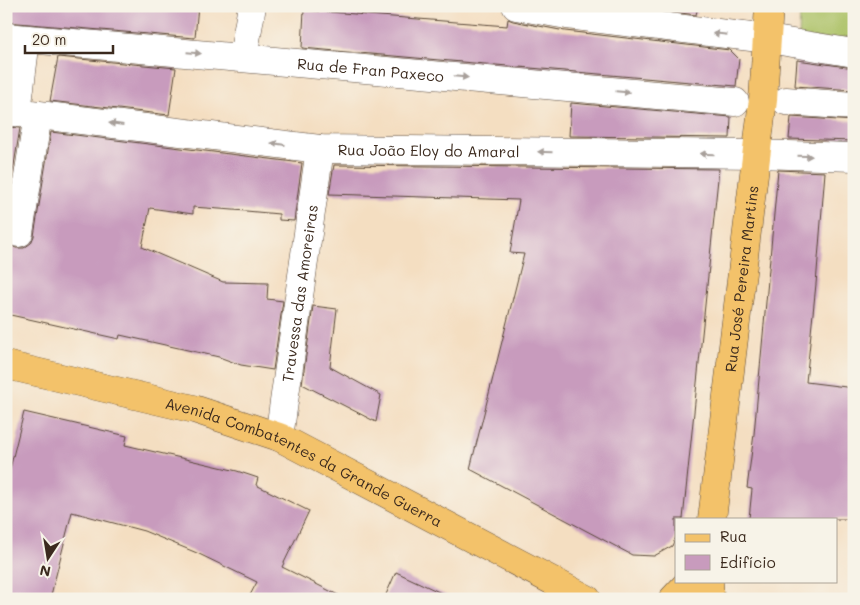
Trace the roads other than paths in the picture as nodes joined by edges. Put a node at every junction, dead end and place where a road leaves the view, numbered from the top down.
1 (252, 6) edge
2 (516, 6) edge
3 (769, 6) edge
4 (568, 11) edge
5 (16, 38) edge
6 (768, 39) junction
7 (854, 53) edge
8 (243, 57) junction
9 (786, 101) dead end
10 (735, 102) dead end
11 (854, 106) edge
12 (21, 112) edge
13 (320, 149) junction
14 (756, 154) junction
15 (854, 157) edge
16 (19, 233) dead end
17 (6, 365) edge
18 (279, 437) junction
19 (712, 518) edge
20 (689, 582) edge
21 (709, 582) edge
22 (587, 599) edge
23 (673, 599) edge
24 (710, 599) edge

1 - 8 street
2 - 4 street
3 - 6 main road, Rua José Pereira Martins
6 -> 4 street
5 -> 8 street, Rua de Fran Paxeco
5 - 12 street
6 - 7 street
6 - 14 main road, Rua José Pereira Martins
8 -> 10 street, Rua de Fran Paxeco
9 - 11 street
13 -> 12 street, Rua João Eloy do Amaral
12 - 16 street
14 -> 13 street, Rua João Eloy do Amaral
13 - 18 street, Travessa das Amoreiras
14 -> 15 street, Rua João Eloy do Amaral
14 - 19 main road, Rua José Pereira Martins
17 - 18 main road, Avenida Combatentes da Grande Guerra
18 - 22 main road, Avenida Combatentes da Grande Guerra
20 - 23 main road
21 - 24 main road

